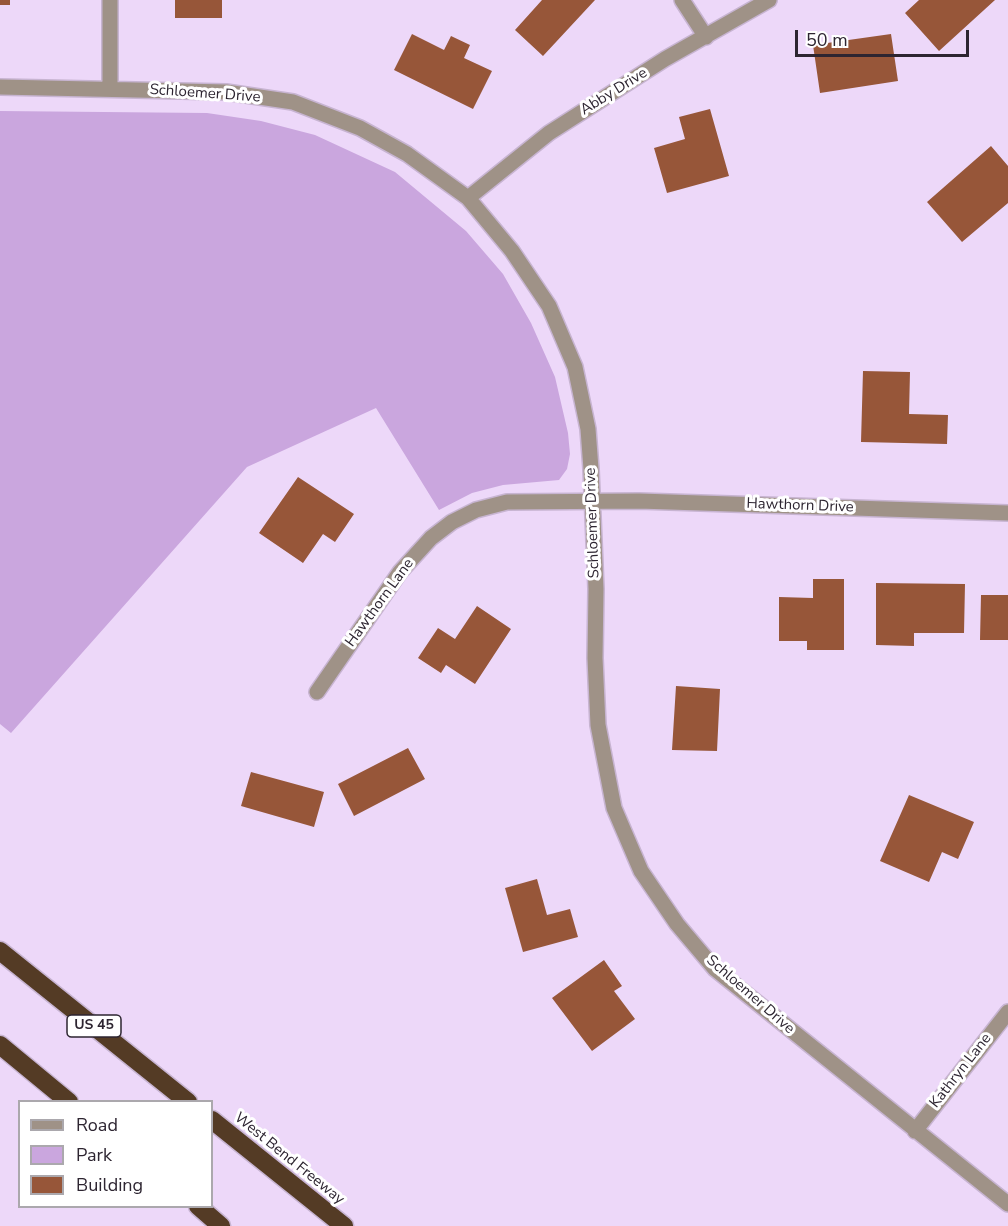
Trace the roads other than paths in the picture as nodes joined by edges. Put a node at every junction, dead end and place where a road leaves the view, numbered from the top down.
1 (110, 0) edge
2 (682, 0) edge
3 (769, 0) edge
4 (706, 37) junction
5 (0, 87) edge
6 (110, 89) junction
7 (468, 198) junction
8 (592, 500) junction
9 (1008, 513) edge
10 (317, 692) dead end
11 (0, 951) edge
12 (1008, 1012) edge
13 (0, 1045) edge
14 (68, 1100) edge
15 (187, 1100) edge
16 (213, 1121) edge
17 (915, 1131) junction
18 (1008, 1204) edge
19 (200, 1208) edge
20 (221, 1226) edge
21 (344, 1226) edge

1 - 6 street
2 - 4 street
3 - 4 street, Abby Drive
4 - 7 street, Abby Drive
5 - 6 street, Schloemer Drive
6 - 7 street, Schloemer Drive
7 - 8 street, Schloemer Drive
8 - 9 street, Hawthorn Drive
8 - 10 street, Hawthorn Lane
8 - 17 street, Schloemer Drive
11 - 15 highway, US 45
12 - 17 street, Kathryn Lane
13 - 14 highway
16 - 21 highway, West Bend Freeway
17 - 18 street, Schloemer Drive
19 - 20 highway

